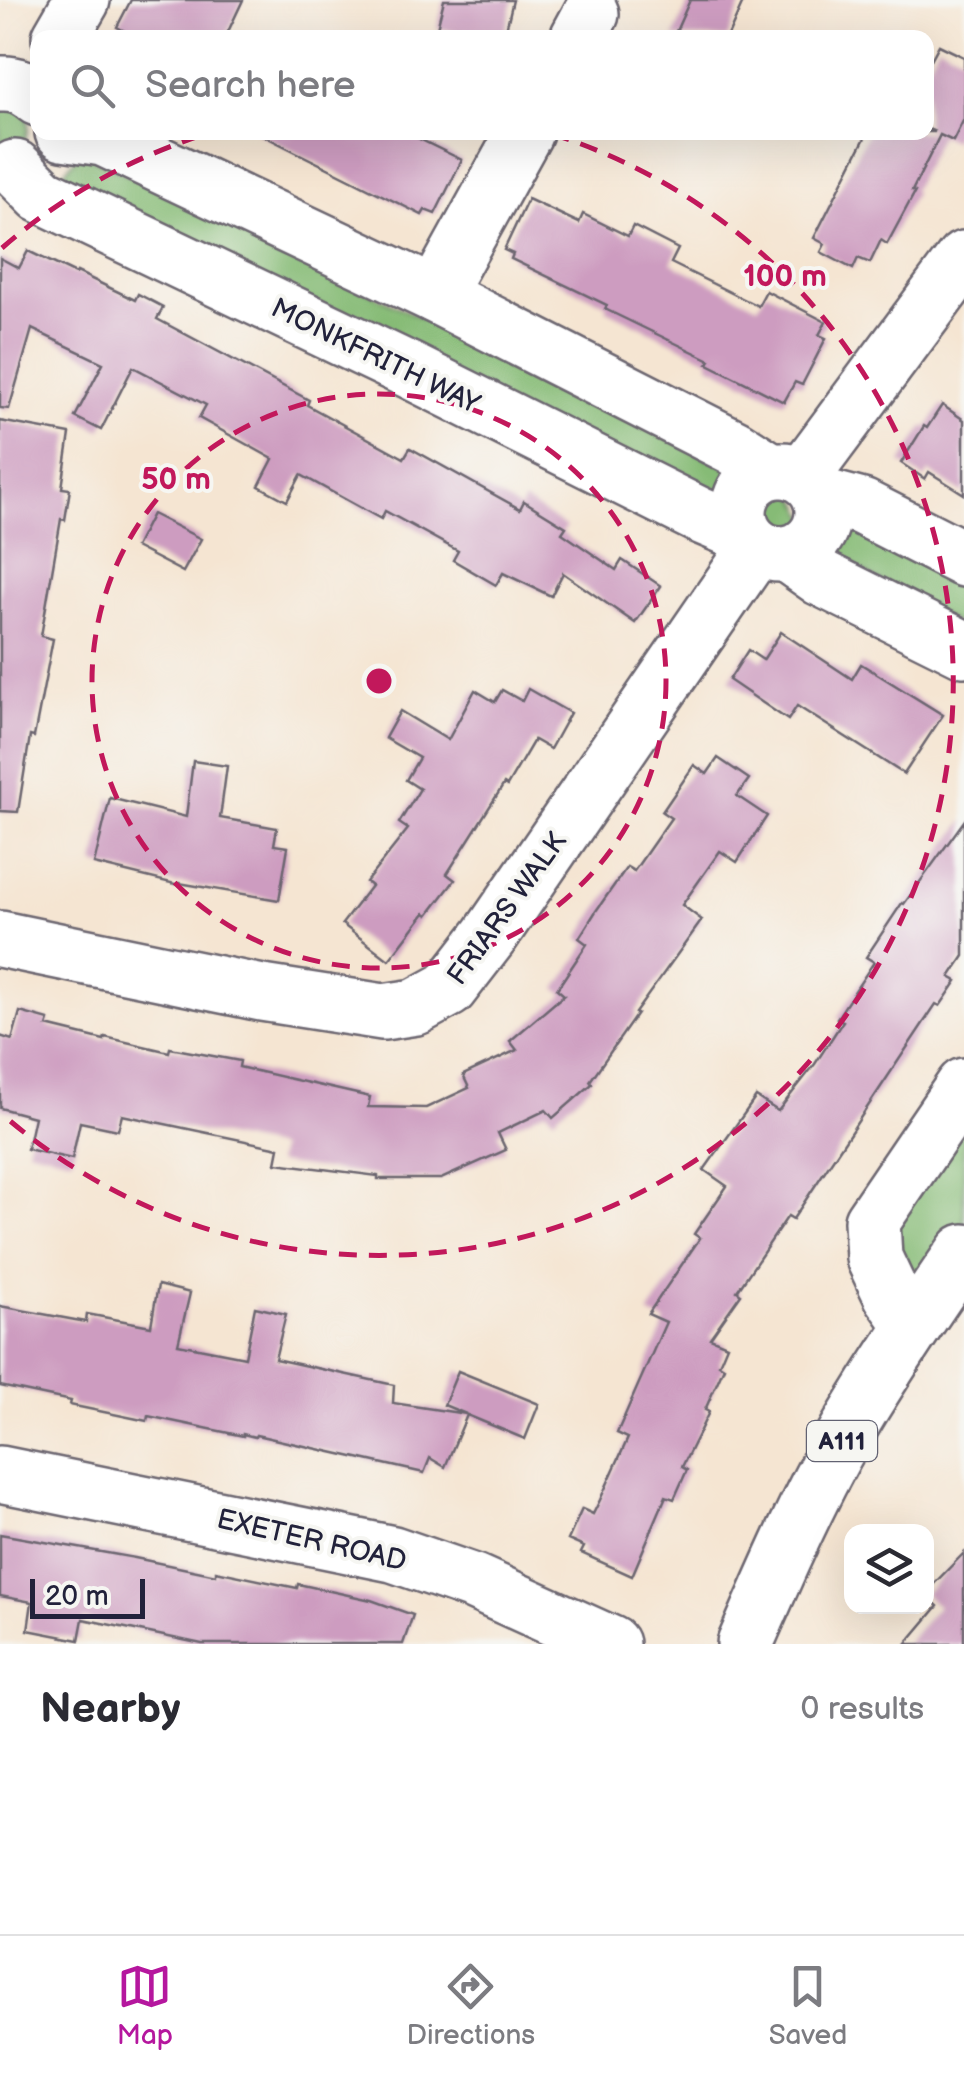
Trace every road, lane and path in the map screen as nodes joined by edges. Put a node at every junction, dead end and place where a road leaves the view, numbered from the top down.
1 (82, 0) edge
2 (65, 30) edge
3 (19, 129) edge
4 (107, 140) edge
5 (521, 140) edge
6 (964, 258) edge
7 (435, 295) junction
8 (798, 481) junction
9 (763, 545) junction
10 (964, 559) edge
11 (964, 649) edge
12 (0, 940) edge
13 (964, 1086) edge
14 (964, 1252) edge
15 (913, 1326) junction
16 (0, 1474) edge
17 (612, 1644) edge
18 (745, 1644) edge

1 - 2 street
3 - 9 street, MONKFRITH WAY
4 - 7 street
5 - 7 street
6 - 8 street
7 - 8 street
8 - 9 street
8 - 9 street
8 - 10 street
9 - 11 street, MONKFRITH WAY
9 - 12 street, FRIARS WALK
13 - 15 street
14 - 15 street, A111
15 - 18 street, A111
16 - 17 street, EXETER ROAD

